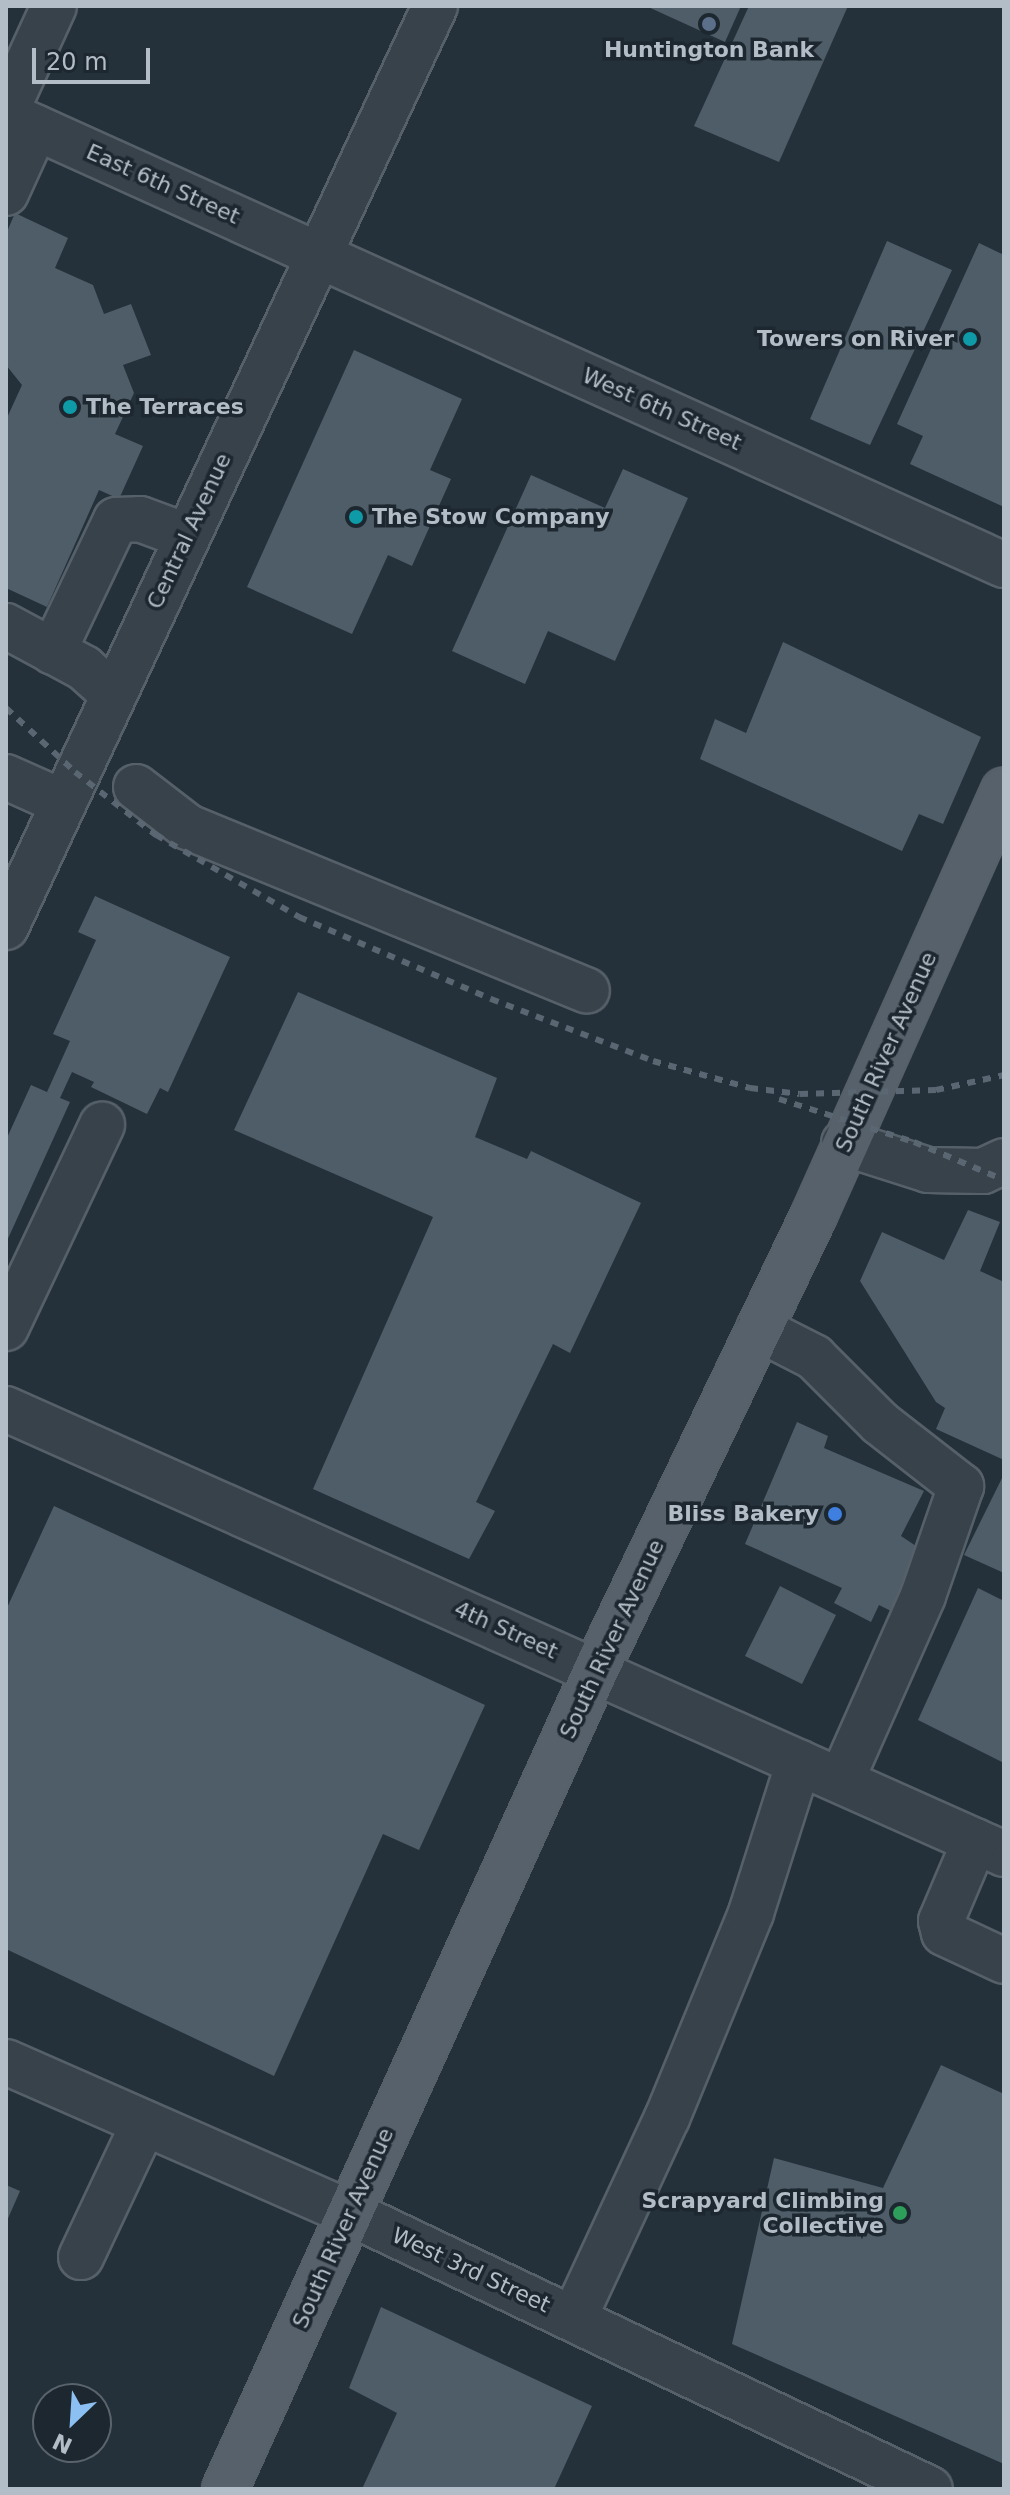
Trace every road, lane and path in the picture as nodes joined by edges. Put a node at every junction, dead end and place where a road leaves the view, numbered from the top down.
1 (54, 6) edge
2 (435, 6) edge
3 (16, 117) edge
4 (6, 193) edge
5 (320, 254) junction
6 (186, 536) junction
7 (1004, 565) edge
8 (6, 626) edge
9 (53, 652) junction
10 (112, 693) junction
11 (6, 777) edge
12 (136, 787) dead end
13 (1004, 791) edge
14 (62, 802) junction
15 (6, 927) edge
16 (587, 991) dead end
17 (102, 1125) dead end
18 (844, 1143) junction
19 (1004, 1161) edge
20 (6, 1328) edge
21 (759, 1329) junction
22 (6, 1409) edge
23 (596, 1670) junction
24 (799, 1762) junction
25 (841, 1781) junction
26 (990, 1848) edge
27 (1004, 1961) edge
28 (6, 2062) edge
29 (144, 2123) junction
30 (350, 2213) junction
31 (81, 2257) dead end
32 (574, 2318) junction
33 (884, 2479) edge
34 (225, 2489) edge
35 (930, 2489) edge

1 - 3 street
2 - 5 street, Central Avenue
3 - 4 street
3 - 5 street, East 6th Street
5 - 6 street, Central Avenue
5 - 7 street, West 6th Street
6 - 9 street
6 - 10 street, Central Avenue
8 - 9 street
9 - 10 street
10 - 14 street, Central Avenue
11 - 14 street
12 - 16 street
13 - 18 main road, South River Avenue
14 - 15 street, Central Avenue
17 - 20 street
18 - 19 street
18 - 21 main road, South River Avenue
21 - 23 main road, South River Avenue
21 - 25 street
22 - 23 street, 4th Street
23 - 24 street, 4th Street
23 - 30 main road, South River Avenue
24 - 25 street, 4th Street
24 - 32 street
25 - 26 street, 4th Street
26 - 27 street
28 - 29 street, West 3rd Street
29 - 30 street, West 3rd Street
29 - 31 street
30 - 32 street, West 3rd Street
30 - 34 main road, South River Avenue
32 - 33 street, West 3rd Street
33 - 35 street, West 3rd Street

